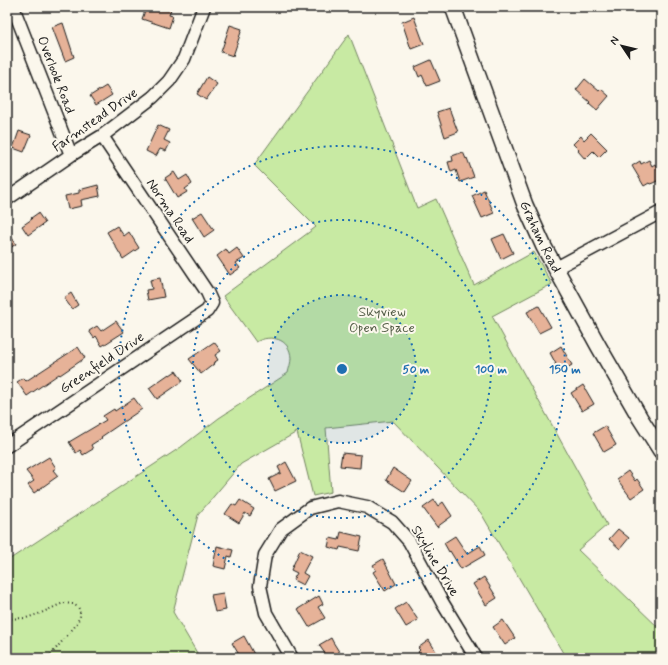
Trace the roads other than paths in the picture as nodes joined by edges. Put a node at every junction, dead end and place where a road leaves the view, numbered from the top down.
1 (13, 7) edge
2 (204, 7) edge
3 (453, 7) edge
4 (102, 136) junction
5 (71, 155) junction
6 (7, 199) edge
7 (661, 212) edge
8 (556, 268) junction
9 (212, 303) joint
10 (7, 446) edge
11 (661, 451) edge
12 (292, 658) edge
13 (476, 658) edge

1 - 5 street, Overlook Road
2 - 4 street, Farmstead Drive
3 - 8 street, Graham Road
4 - 5 street, Farmstead Drive
4 - 9 street, Norma Road
5 - 6 street, Farmstead Drive
7 - 8 street
8 - 11 street, Graham Road
9 - 10 street, Greenfield Drive
12 - 13 street, Skyline Drive

